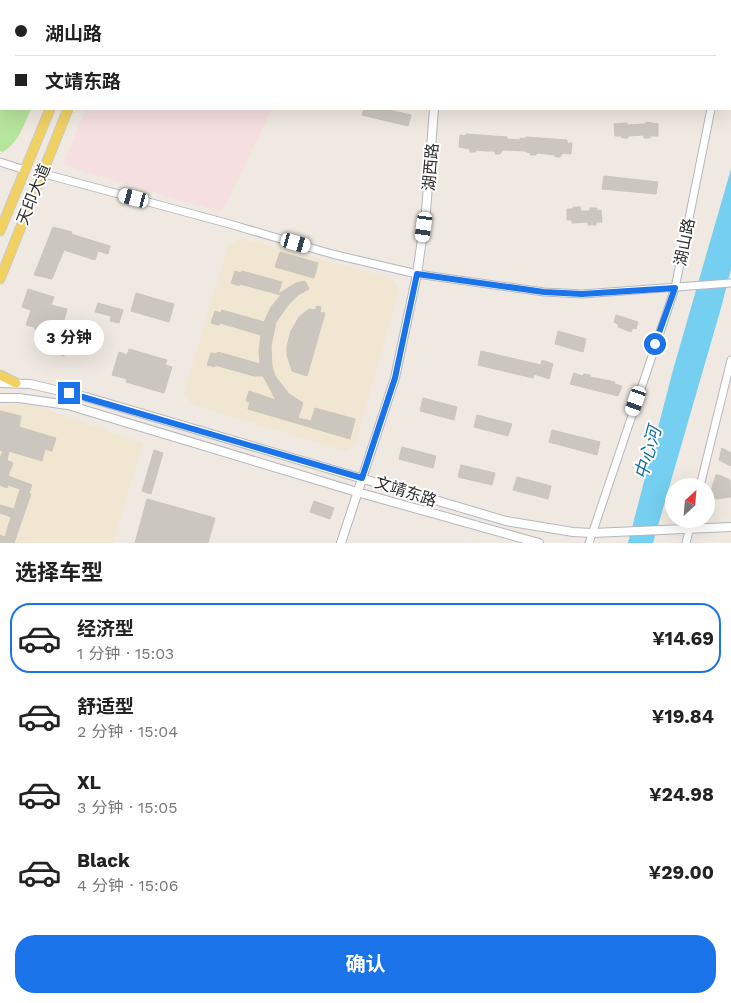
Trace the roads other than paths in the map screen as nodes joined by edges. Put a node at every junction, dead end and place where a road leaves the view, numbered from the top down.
1 (50, 110) edge
2 (68, 110) edge
3 (434, 110) edge
4 (710, 110) edge
5 (0, 162) edge
6 (25, 170) junction
7 (41, 173) junction
8 (0, 231) edge
9 (417, 274) junction
10 (0, 279) edge
11 (731, 283) edge
12 (675, 288) junction
13 (731, 360) edge
14 (0, 375) edge
15 (0, 383) edge
16 (16, 383) junction
17 (0, 398) edge
18 (362, 478) junction
19 (702, 478) edge
20 (358, 492) junction
21 (731, 527) edge
22 (689, 530) junction
23 (592, 533) junction
24 (341, 543) edge
25 (539, 543) edge
26 (589, 543) edge
27 (686, 543) edge

1 - 6 main road, 天印大道
2 - 7 main road, 天印大道
3 - 9 main road, 湖西路
4 - 12 street, 湖山路
5 - 6 street
6 - 8 main road, 天印大道
7 - 9 street
7 - 10 main road, 天印大道
9 - 12 street
9 - 18 main road, 湖西路
11 - 12 street
12 - 23 street, 湖山路
13 - 19 street
14 - 16 main road
15 - 16 main road, 文靖东路
16 - 18 main road, 文靖东路
17 - 20 main road, 文靖东路
18 - 20 main road, 湖西路
18 - 23 main road, 文靖东路
20 - 24 main road, 湖西路
20 - 25 main road, 文靖东路
21 - 22 main road, 文靖东路
22 - 23 main road, 文靖东路
22 - 27 street
23 - 26 street, 湖山路

